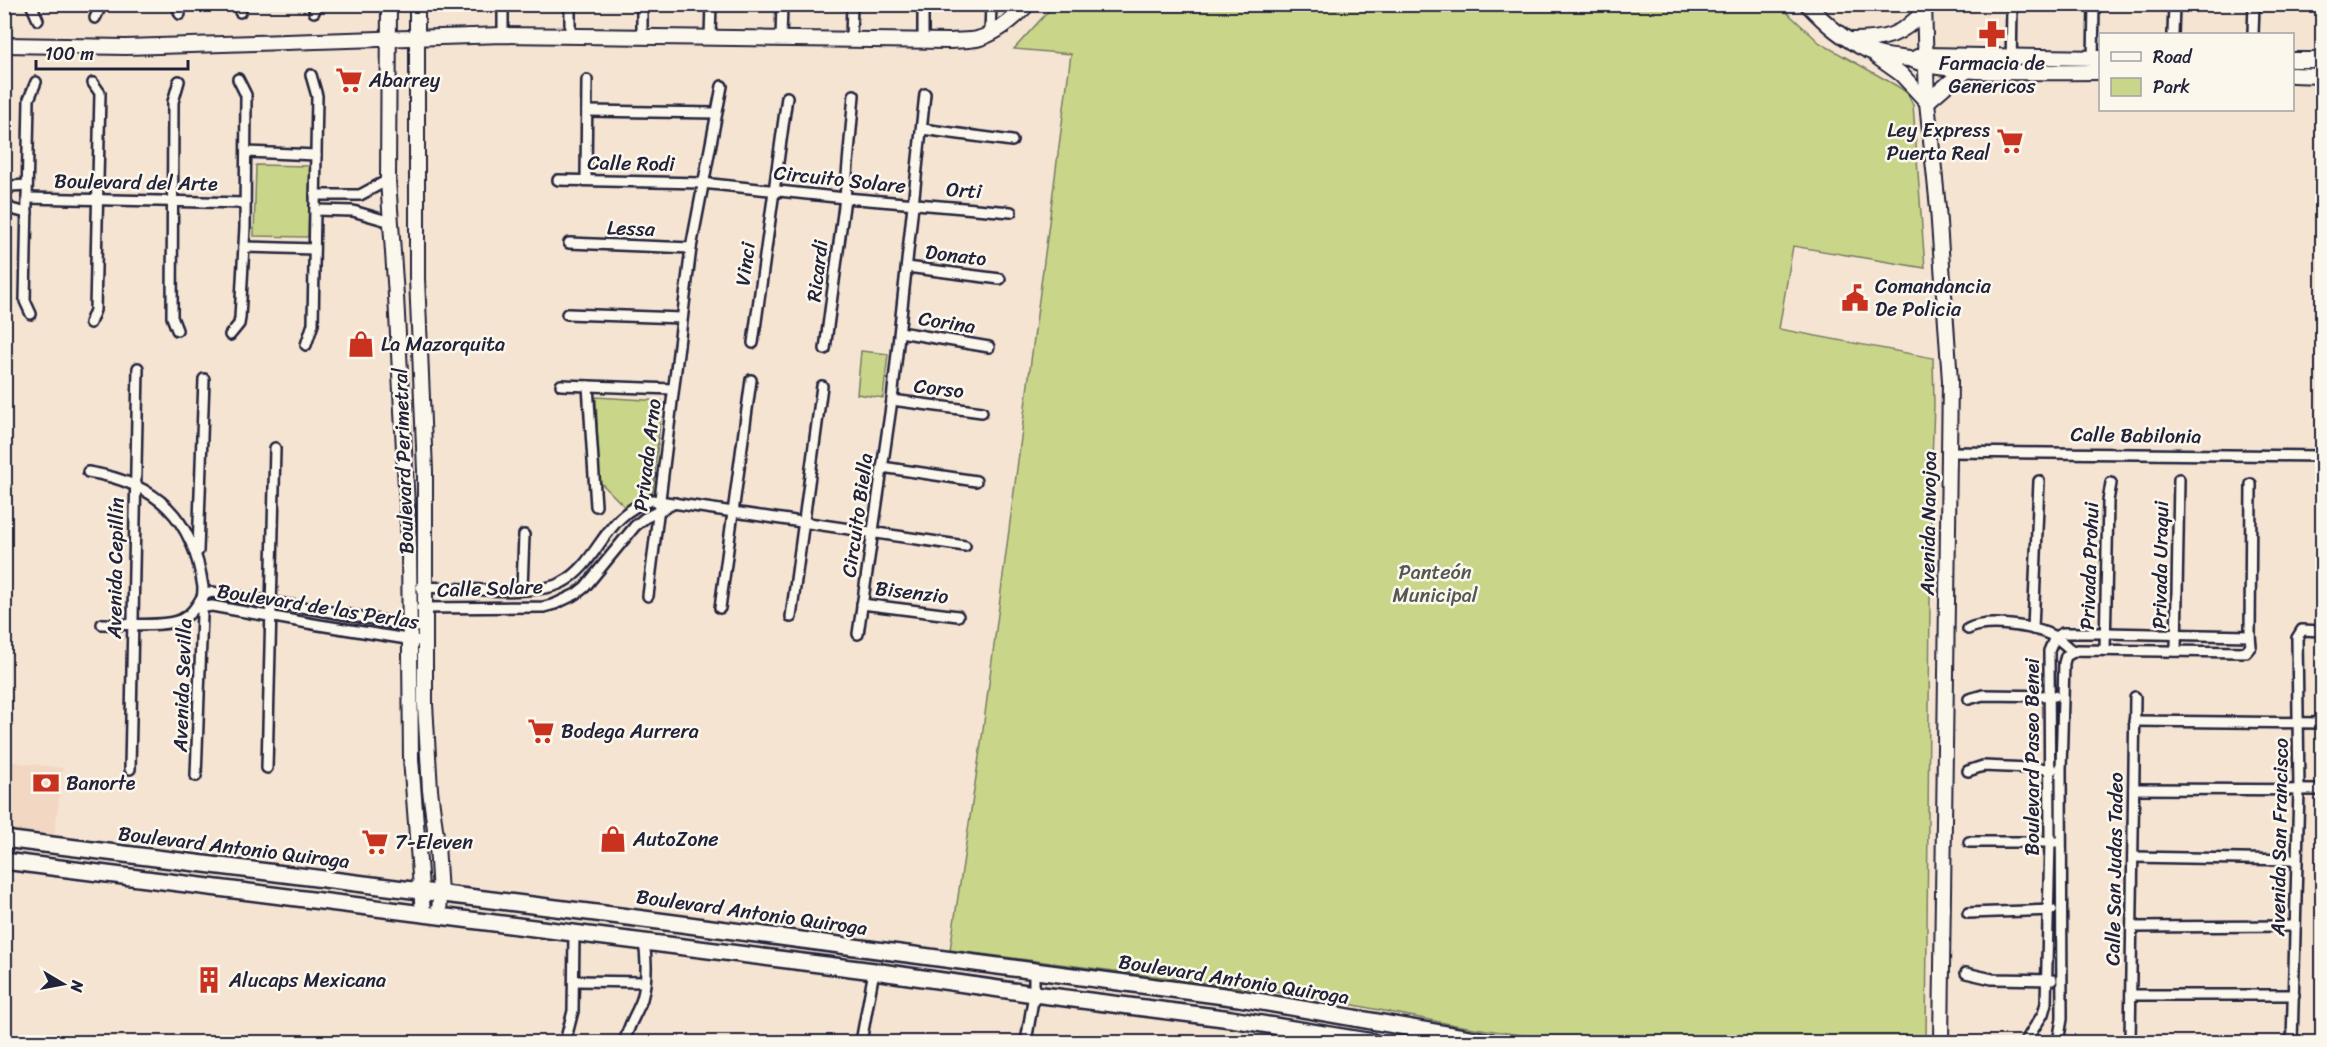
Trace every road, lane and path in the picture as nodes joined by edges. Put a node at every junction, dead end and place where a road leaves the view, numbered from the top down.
1 (31, 4) edge
2 (102, 4) edge
3 (389, 4) edge
4 (417, 4) edge
5 (503, 4) edge
6 (570, 4) edge
7 (642, 4) edge
8 (711, 4) edge
9 (782, 4) edge
10 (852, 4) edge
11 (923, 4) edge
12 (991, 4) edge
13 (1028, 4) edge
14 (1807, 4) edge
15 (2013, 4) edge
16 (2094, 4) edge
17 (2174, 4) edge
18 (2254, 4) edge
19 (1924, 8) edge
20 (95, 18) dead end
21 (38, 20) dead end
22 (2173, 33) edge
23 (2253, 33) edge
24 (990, 34) junction
25 (503, 35) junction
26 (570, 35) junction
27 (416, 36) junction
28 (642, 36) junction
29 (710, 37) junction
30 (388, 38) junction
31 (781, 39) junction
32 (851, 40) junction
33 (1847, 40) junction
34 (922, 41) junction
35 (4, 45) edge
36 (1871, 52) junction
37 (2096, 57) edge
38 (1925, 60) junction
39 (2294, 60) edge
40 (2322, 60) edge
41 (2011, 64) junction
42 (1971, 69) junction
43 (2097, 72) edge
44 (310, 75) dead end
45 (2294, 75) edge
46 (2322, 76) edge
47 (238, 79) dead end
48 (586, 80) dead end
49 (179, 81) dead end
50 (36, 82) dead end
51 (93, 83) dead end
52 (722, 86) dead end
53 (854, 94) dead end
54 (925, 94) dead end
55 (787, 97) dead end
56 (1927, 102) junction
57 (587, 111) junction
58 (717, 113) junction
59 (922, 129) junction
60 (1012, 141) dead end
61 (246, 152) junction
62 (316, 155) junction
63 (388, 180) junction
64 (558, 180) dead end
65 (586, 180) junction
66 (702, 183) junction
67 (27, 185) junction
68 (773, 190) junction
69 (4, 195) edge
70 (315, 195) junction
71 (343, 196) junction
72 (27, 198) junction
73 (844, 198) junction
74 (98, 199) junction
75 (171, 200) junction
76 (4, 201) edge
77 (245, 203) junction
78 (914, 204) junction
79 (315, 210) junction
80 (343, 210) junction
81 (1011, 212) dead end
82 (27, 213) junction
83 (391, 228) junction
84 (417, 233) junction
85 (569, 243) dead end
86 (244, 247) junction
87 (691, 248) junction
88 (314, 249) junction
89 (907, 267) junction
90 (1000, 279) dead end
91 (31, 314) dead end
92 (567, 314) dead end
93 (682, 318) junction
94 (90, 323) dead end
95 (177, 330) dead end
96 (900, 332) junction
97 (230, 335) dead end
98 (753, 343) dead end
99 (306, 345) dead end
100 (989, 347) dead end
101 (825, 349) dead end
102 (138, 368) dead end
103 (204, 379) dead end
104 (751, 380) dead end
105 (561, 385) dead end
106 (588, 386) junction
107 (822, 386) dead end
108 (673, 389) junction
109 (892, 400) junction
110 (981, 412) dead end
111 (275, 447) dead end
112 (1949, 452) junction
113 (405, 454) junction
114 (2322, 456) edge
115 (882, 467) junction
116 (424, 471) junction
117 (88, 472) dead end
118 (2180, 479) dead end
119 (976, 481) dead end
120 (2039, 481) dead end
121 (2111, 483) dead end
122 (2251, 483) dead end
123 (135, 485) junction
124 (660, 499) junction
125 (675, 503) junction
126 (596, 506) dead end
127 (658, 511) junction
128 (732, 511) junction
129 (802, 521) junction
130 (872, 531) junction
131 (524, 535) dead end
132 (600, 540) junction
133 (965, 546) dead end
134 (614, 550) junction
135 (198, 556) junction
136 (410, 587) junction
137 (425, 587) junction
138 (551, 587) junction
139 (491, 589) junction
140 (522, 589) junction
141 (203, 595) junction
142 (648, 596) dead end
143 (271, 602) junction
144 (555, 604) junction
145 (862, 604) junction
146 (199, 607) junction
147 (410, 608) junction
148 (426, 608) junction
149 (491, 608) junction
150 (720, 608) dead end
151 (322, 611) junction
152 (270, 616) junction
153 (958, 616) dead end
154 (791, 617) dead end
155 (102, 624) dead end
156 (132, 625) junction
157 (410, 625) junction
158 (319, 626) junction
159 (1968, 629) dead end
160 (2033, 629) junction
161 (2322, 631) edge
162 (2105, 633) junction
163 (858, 634) dead end
164 (426, 635) junction
165 (2176, 635) junction
166 (2250, 636) junction
167 (2055, 637) junction
168 (410, 640) junction
169 (2105, 650) junction
170 (2072, 651) junction
171 (2176, 651) junction
172 (2063, 695) junction
173 (2049, 696) junction
174 (2135, 697) dead end
175 (1969, 699) dead end
176 (2134, 721) junction
177 (2299, 722) junction
178 (2322, 723) edge
179 (267, 768) dead end
180 (130, 769) dead end
181 (2049, 769) junction
182 (2061, 770) junction
183 (1968, 771) dead end
184 (196, 776) dead end
185 (2134, 789) junction
186 (2299, 790) junction
187 (2322, 790) edge
188 (4, 839) edge
189 (2050, 841) junction
190 (1969, 842) dead end
191 (2061, 842) junction
192 (2133, 857) junction
193 (2297, 860) junction
194 (4, 861) edge
195 (423, 892) junction
196 (440, 894) junction
197 (2048, 910) junction
198 (2061, 910) junction
199 (1968, 913) dead end
200 (431, 914) junction
201 (2295, 926) junction
202 (2132, 927) junction
203 (574, 934) junction
204 (644, 942) junction
205 (874, 971) junction
206 (1035, 971) junction
207 (1966, 973) dead end
208 (2046, 980) junction
209 (2060, 980) junction
210 (575, 981) junction
211 (645, 982) junction
212 (1034, 994) junction
213 (2131, 995) junction
214 (2294, 995) junction
215 (1472, 1041) edge
216 (565, 1042) edge
217 (625, 1042) edge
218 (861, 1042) edge
219 (1026, 1042) edge
220 (1372, 1042) edge
221 (1489, 1042) edge
222 (1941, 1042) edge
223 (2025, 1042) edge
224 (2058, 1042) edge
225 (2130, 1042) edge
226 (2292, 1042) edge

1 - 21 street
2 - 20 street
3 - 30 street, Boulevard Perimetral
4 - 27 street, Boulevard Perimetral
5 - 25 street
6 - 26 street
7 - 28 street
8 - 29 street
9 - 31 street
10 - 32 street
11 - 34 street
12 - 24 street
13 - 24 street
14 - 33 street
15 - 41 street
16 - 37 street
17 - 22 street
18 - 23 street
19 - 33 street
19 - 38 street, Avenida Navojoa
24 - 34 street
25 - 26 street
25 - 27 street
26 - 28 street
27 - 30 street
27 - 84 street, Boulevard Perimetral
28 - 29 street
29 - 31 street
30 - 35 street
30 - 63 street, Boulevard Perimetral
31 - 32 street
32 - 34 street
33 - 36 street
36 - 38 street
36 - 56 street
37 - 41 street
37 - 43 street
38 - 41 street
38 - 42 street
38 - 56 street, Avenida Navojoa
39 - 40 street
41 - 42 street
41 - 43 street
42 - 56 street
44 - 62 street
45 - 46 street
47 - 61 street
48 - 57 street
49 - 75 street
50 - 67 street
51 - 74 street
52 - 58 street
53 - 73 street, Ricardi
54 - 59 street
55 - 68 street, Vinci
56 - 112 street, Avenida Navojoa
57 - 58 street
57 - 65 street
58 - 66 street
59 - 60 street
59 - 78 street
61 - 62 street
61 - 77 street
62 - 70 street
63 - 71 street
63 - 83 street, Boulevard Perimetral
64 - 65 street, Calle Rodi
65 - 66 street, Calle Rodi
66 - 68 street, Circuito Solare
66 - 87 street
67 - 69 street, Boulevard del Arte
67 - 72 street
68 - 73 street, Circuito Solare
68 - 98 street, Vinci
70 - 71 street
70 - 79 street
71 - 80 street
72 - 74 street, Boulevard del Arte
72 - 82 street
73 - 78 street, Circuito Solare
73 - 101 street, Ricardi
74 - 75 street, Boulevard del Arte
74 - 94 street
75 - 77 street, Boulevard del Arte
75 - 95 street
76 - 82 street
77 - 86 street
78 - 81 street, Orti
78 - 89 street, Circuito Solare
79 - 80 street
79 - 88 street
80 - 83 street
82 - 91 street
83 - 84 street
83 - 113 street, Boulevard Perimetral
84 - 116 street, Boulevard Perimetral
85 - 87 street, Lessa
86 - 88 street
86 - 97 street
87 - 93 street
88 - 99 street
89 - 90 street, Donato
89 - 96 street, Circuito Solare
92 - 93 street
93 - 108 street, Privada Arno
96 - 100 street, Corina
96 - 109 street, Circuito Solare
102 - 123 street, Avenida Cepillín
103 - 135 street
104 - 128 street
105 - 106 street
106 - 108 street
106 - 126 street
107 - 129 street
108 - 124 street, Privada Arno
109 - 110 street, Corso
109 - 115 street, Circuito Biella
111 - 143 street
112 - 114 street, Calle Babilonia
112 - 222 street, Avenida Navojoa
113 - 116 street
113 - 136 street, Boulevard Perimetral
115 - 119 street
115 - 130 street, Circuito Biella
116 - 137 street, Boulevard Perimetral
117 - 123 street
118 - 165 street, Privada Uraqui
120 - 160 street
121 - 162 street, Privada Prohui
122 - 166 street
123 - 135 street
123 - 156 street, Avenida Cepillín
124 - 125 street
124 - 127 street, Privada Arno
124 - 132 street, Calle Solare
125 - 127 street, Calle Solare
125 - 128 street
127 - 134 street, Calle Solare
127 - 142 street, Privada Arno
128 - 129 street
128 - 150 street
129 - 130 street
129 - 154 street
130 - 133 street
130 - 145 street, Circuito Biella
131 - 140 street
132 - 134 street
132 - 138 street, Calle Solare
134 - 144 street, Calle Solare
135 - 141 street, Avenida Sevilla
136 - 137 street, Calle Solare
136 - 147 street, Boulevard Perimetral
137 - 139 street, Calle Solare
137 - 148 street, Boulevard Perimetral
138 - 140 street, Calle Solare
138 - 144 street
139 - 140 street, Calle Solare
139 - 149 street
141 - 143 street, Boulevard de las Perlas
141 - 146 street, Avenida Sevilla
143 - 151 street, Boulevard de las Perlas
143 - 152 street
144 - 149 street, Calle Solare
145 - 153 street, Bisenzio
145 - 163 street, Circuito Biella
146 - 152 street, Boulevard de las Perlas
146 - 156 street
146 - 184 street, Avenida Sevilla
147 - 148 street, Calle Solare
147 - 157 street, Boulevard Perimetral
148 - 149 street, Calle Solare
148 - 164 street, Boulevard Perimetral
151 - 157 street, Boulevard de las Perlas
151 - 158 street
152 - 158 street, Boulevard de las Perlas
152 - 179 street
155 - 156 street
156 - 180 street, Avenida Cepillín
157 - 164 street, Boulevard de las Perlas
157 - 168 street, Boulevard Perimetral
158 - 168 street, Boulevard de las Perlas
159 - 160 street
160 - 167 street
161 - 177 street, Avenida San Francisco
162 - 165 street, Boulevard Paseo Benei
162 - 167 street, Boulevard Paseo Benei
162 - 169 street, Privada Prohui
164 - 168 street, Boulevard de las Perlas
164 - 196 street, Boulevard Perimetral
165 - 166 street, Boulevard Paseo Benei
165 - 171 street, Privada Uraqui
166 - 171 street, Boulevard Paseo Benei
167 - 170 street
167 - 173 street, Boulevard Paseo Benei
168 - 195 street, Boulevard Perimetral
169 - 170 street, Boulevard Paseo Benei
169 - 171 street, Boulevard Paseo Benei
170 - 172 street, Boulevard Paseo Benei
172 - 173 street
172 - 182 street, Boulevard Paseo Benei
173 - 175 street
173 - 181 street, Boulevard Paseo Benei
174 - 176 street, Calle San Judas Tadeo
176 - 177 street
176 - 185 street, Calle San Judas Tadeo
177 - 178 street
177 - 186 street, Avenida San Francisco
181 - 182 street
181 - 183 street
181 - 189 street, Boulevard Paseo Benei
182 - 191 street, Boulevard Paseo Benei
185 - 186 street
185 - 192 street, Calle San Judas Tadeo
186 - 187 street
186 - 193 street, Avenida San Francisco
188 - 195 main road, Boulevard Antonio Quiroga
189 - 190 street
189 - 191 street
189 - 197 street, Boulevard Paseo Benei
191 - 198 street, Boulevard Paseo Benei
192 - 193 street
192 - 202 street, Calle San Judas Tadeo
193 - 201 street, Avenida San Francisco
194 - 200 main road, Boulevard Antonio Quiroga
195 - 196 main road, Boulevard Antonio Quiroga
195 - 200 street, Boulevard Perimetral
196 - 200 street, Boulevard Perimetral
196 - 206 main road, Boulevard Antonio Quiroga
197 - 198 street
197 - 199 street
197 - 208 street, Boulevard Paseo Benei
198 - 209 street, Boulevard Paseo Benei
200 - 203 main road, Boulevard Antonio Quiroga
201 - 202 street
201 - 214 street, Avenida San Francisco
202 - 213 street, Calle San Judas Tadeo
203 - 204 main road, Boulevard Antonio Quiroga
203 - 210 street
204 - 205 main road, Boulevard Antonio Quiroga
204 - 211 street
205 - 212 main road, Boulevard Antonio Quiroga
205 - 218 street
206 - 212 street
206 - 215 main road, Boulevard Antonio Quiroga
207 - 208 street
208 - 209 street
208 - 223 street, Boulevard Paseo Benei
209 - 224 street, Boulevard Paseo Benei
210 - 211 street
210 - 216 street
211 - 217 street
212 - 219 street
212 - 220 main road, Boulevard Antonio Quiroga
213 - 214 street
213 - 225 street, Calle San Judas Tadeo
214 - 226 street, Avenida San Francisco
215 - 221 main road, Boulevard Antonio Quiroga

